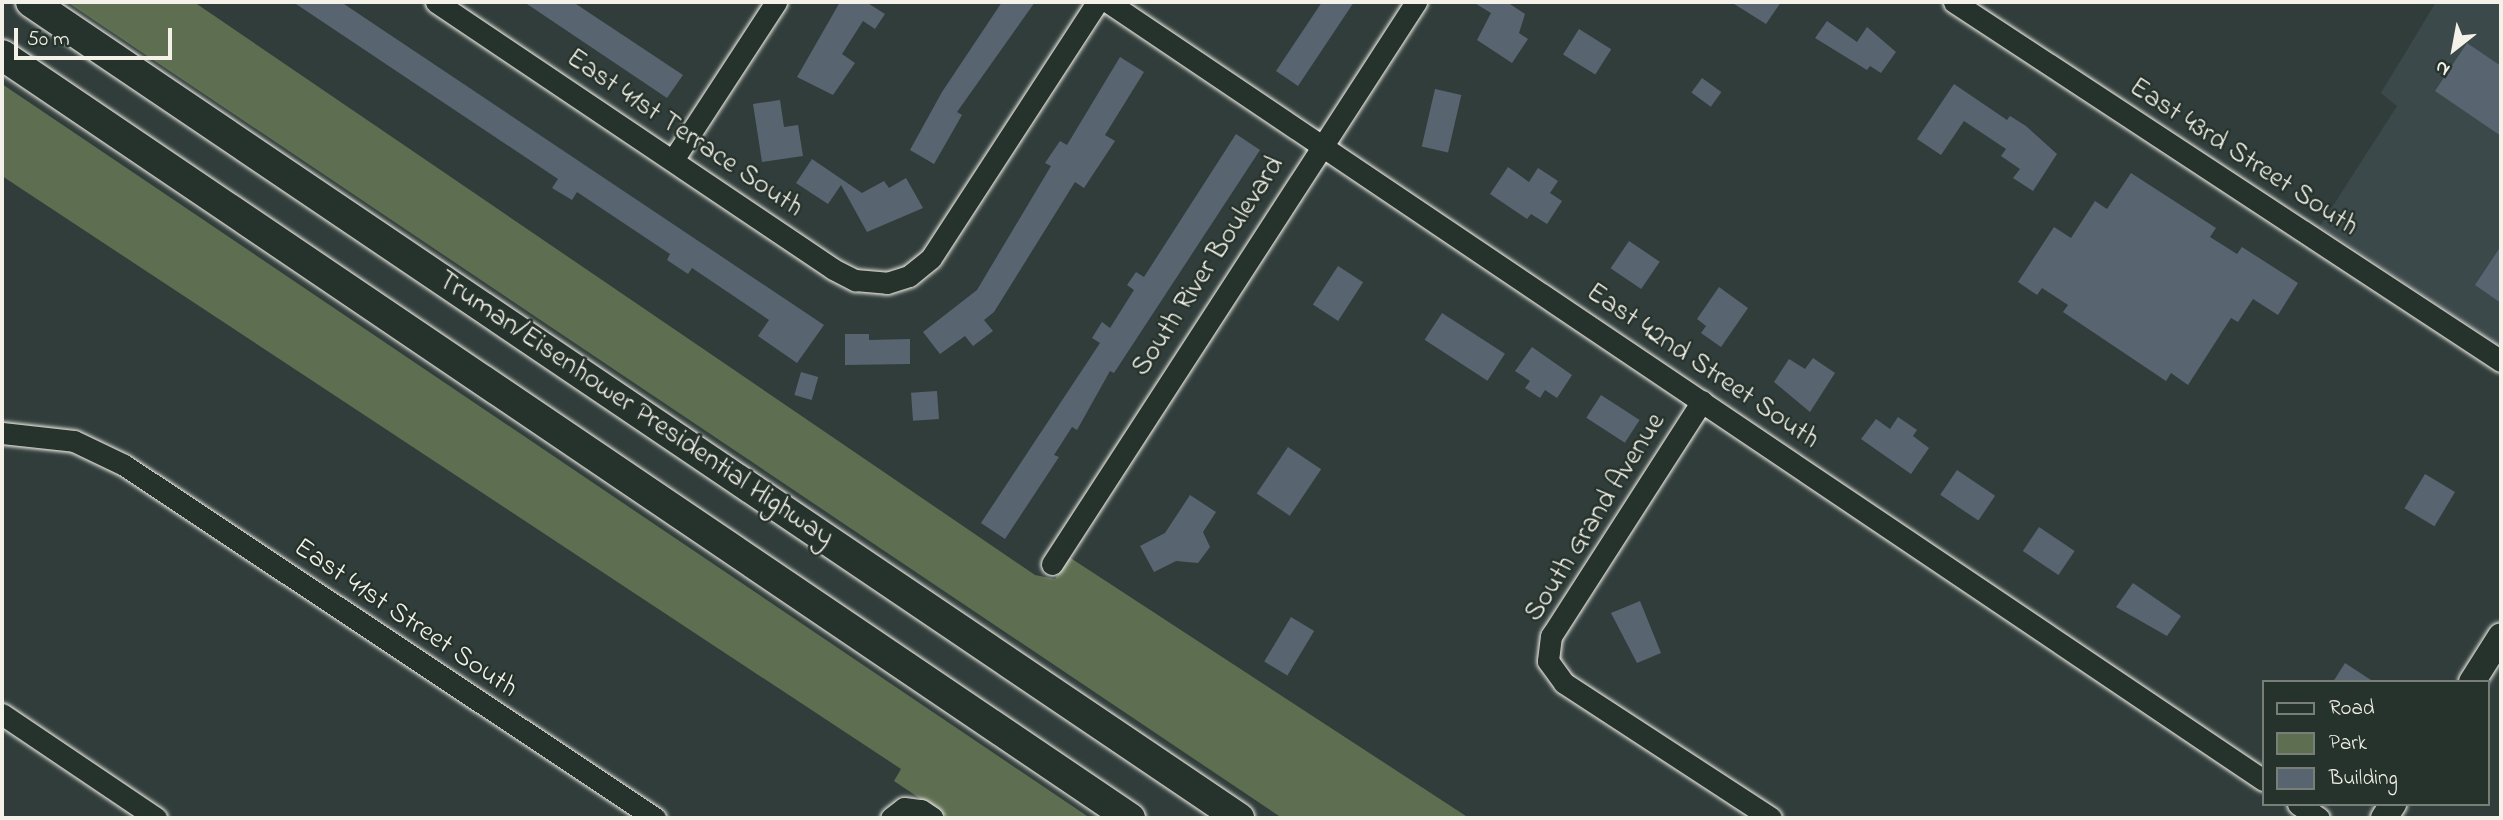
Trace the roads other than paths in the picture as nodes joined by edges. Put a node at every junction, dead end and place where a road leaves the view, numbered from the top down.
1 (31, 2) edge
2 (776, 2) edge
3 (1097, 2) edge
4 (1108, 2) edge
5 (1416, 2) edge
6 (1954, 2) edge
7 (449, 5) edge
8 (2, 55) edge
9 (1321, 147) junction
10 (673, 160) junction
11 (2501, 361) edge
12 (1702, 401) junction
13 (2, 433) edge
14 (1052, 565) dead end
15 (2501, 636) edge
16 (2473, 680) edge
17 (2, 714) edge
18 (2262, 779) edge
19 (2301, 806) edge
20 (898, 813) edge
21 (156, 818) edge
22 (655, 818) edge
23 (933, 818) edge
24 (1130, 818) edge
25 (1239, 818) edge
26 (1771, 818) edge
27 (2319, 818) edge

1 - 25 highway, Truman/Eisenhower Presidential Highway
2 - 10 street
3 - 10 street, East 41st Terrace South
4 - 9 street, East 42nd Street South
5 - 9 street, South River Boulevard
6 - 11 street, East 43rd Street South
7 - 10 street, East 41st Terrace South
8 - 24 highway
9 - 12 street, East 42nd Street South
9 - 14 street, South River Boulevard
12 - 18 street, East 42nd Street South
12 - 26 street, South Grand Avenue
13 - 22 street, East 41st Street South
15 - 16 main road
17 - 21 street
19 - 27 street
20 - 23 street

